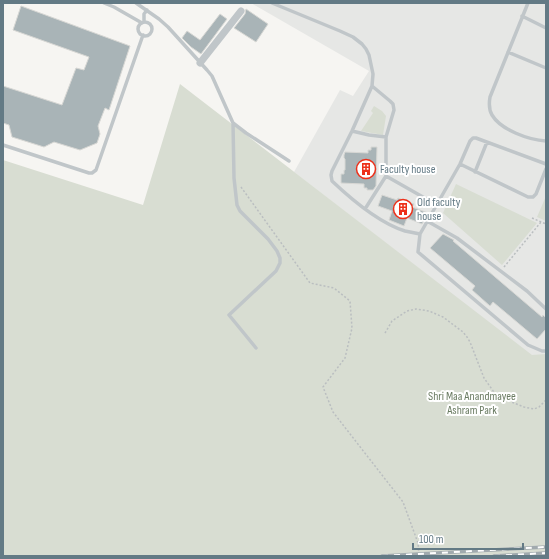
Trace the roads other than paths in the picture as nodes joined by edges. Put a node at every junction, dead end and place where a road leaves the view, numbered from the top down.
1 (104, 3) edge
2 (136, 3) edge
3 (272, 3) edge
4 (528, 3) edge
5 (147, 10) junction
6 (241, 11) dead end
7 (522, 16) junction
8 (159, 19) junction
9 (143, 22) junction
10 (154, 24) junction
11 (546, 28) edge
12 (143, 35) junction
13 (508, 52) junction
14 (200, 63) junction
15 (546, 68) edge
16 (372, 86) junction
17 (233, 122) junction
18 (352, 131) junction
19 (386, 137) junction
20 (546, 141) edge
21 (487, 142) junction
22 (3, 145) edge
23 (290, 161) dead end
24 (460, 164) junction
25 (546, 164) edge
26 (546, 169) edge
27 (475, 172) junction
28 (386, 176) junction
29 (437, 205) junction
30 (365, 209) junction
31 (428, 221) junction
32 (420, 234) junction
33 (546, 309) edge
34 (256, 348) dead end
35 (546, 351) edge

1 - 9 lane
2 - 5 lane
3 - 16 lane
4 - 7 lane
5 - 8 lane
5 - 9 lane
6 - 14 street
7 - 11 lane
7 - 13 lane
8 - 10 lane
8 - 14 lane
9 - 10 lane
9 - 12 lane
10 - 12 lane
12 - 22 lane
13 - 15 lane
13 - 20 lane
14 - 17 lane
16 - 18 lane
16 - 19 lane
17 - 23 lane
17 - 34 lane
18 - 19 lane
18 - 30 lane
19 - 28 lane
21 - 24 lane
21 - 25 lane
21 - 27 lane
24 - 27 lane
24 - 29 lane
26 - 27 lane
28 - 29 lane
28 - 30 lane
29 - 31 lane
30 - 32 lane
31 - 32 lane
31 - 33 lane
32 - 35 lane

